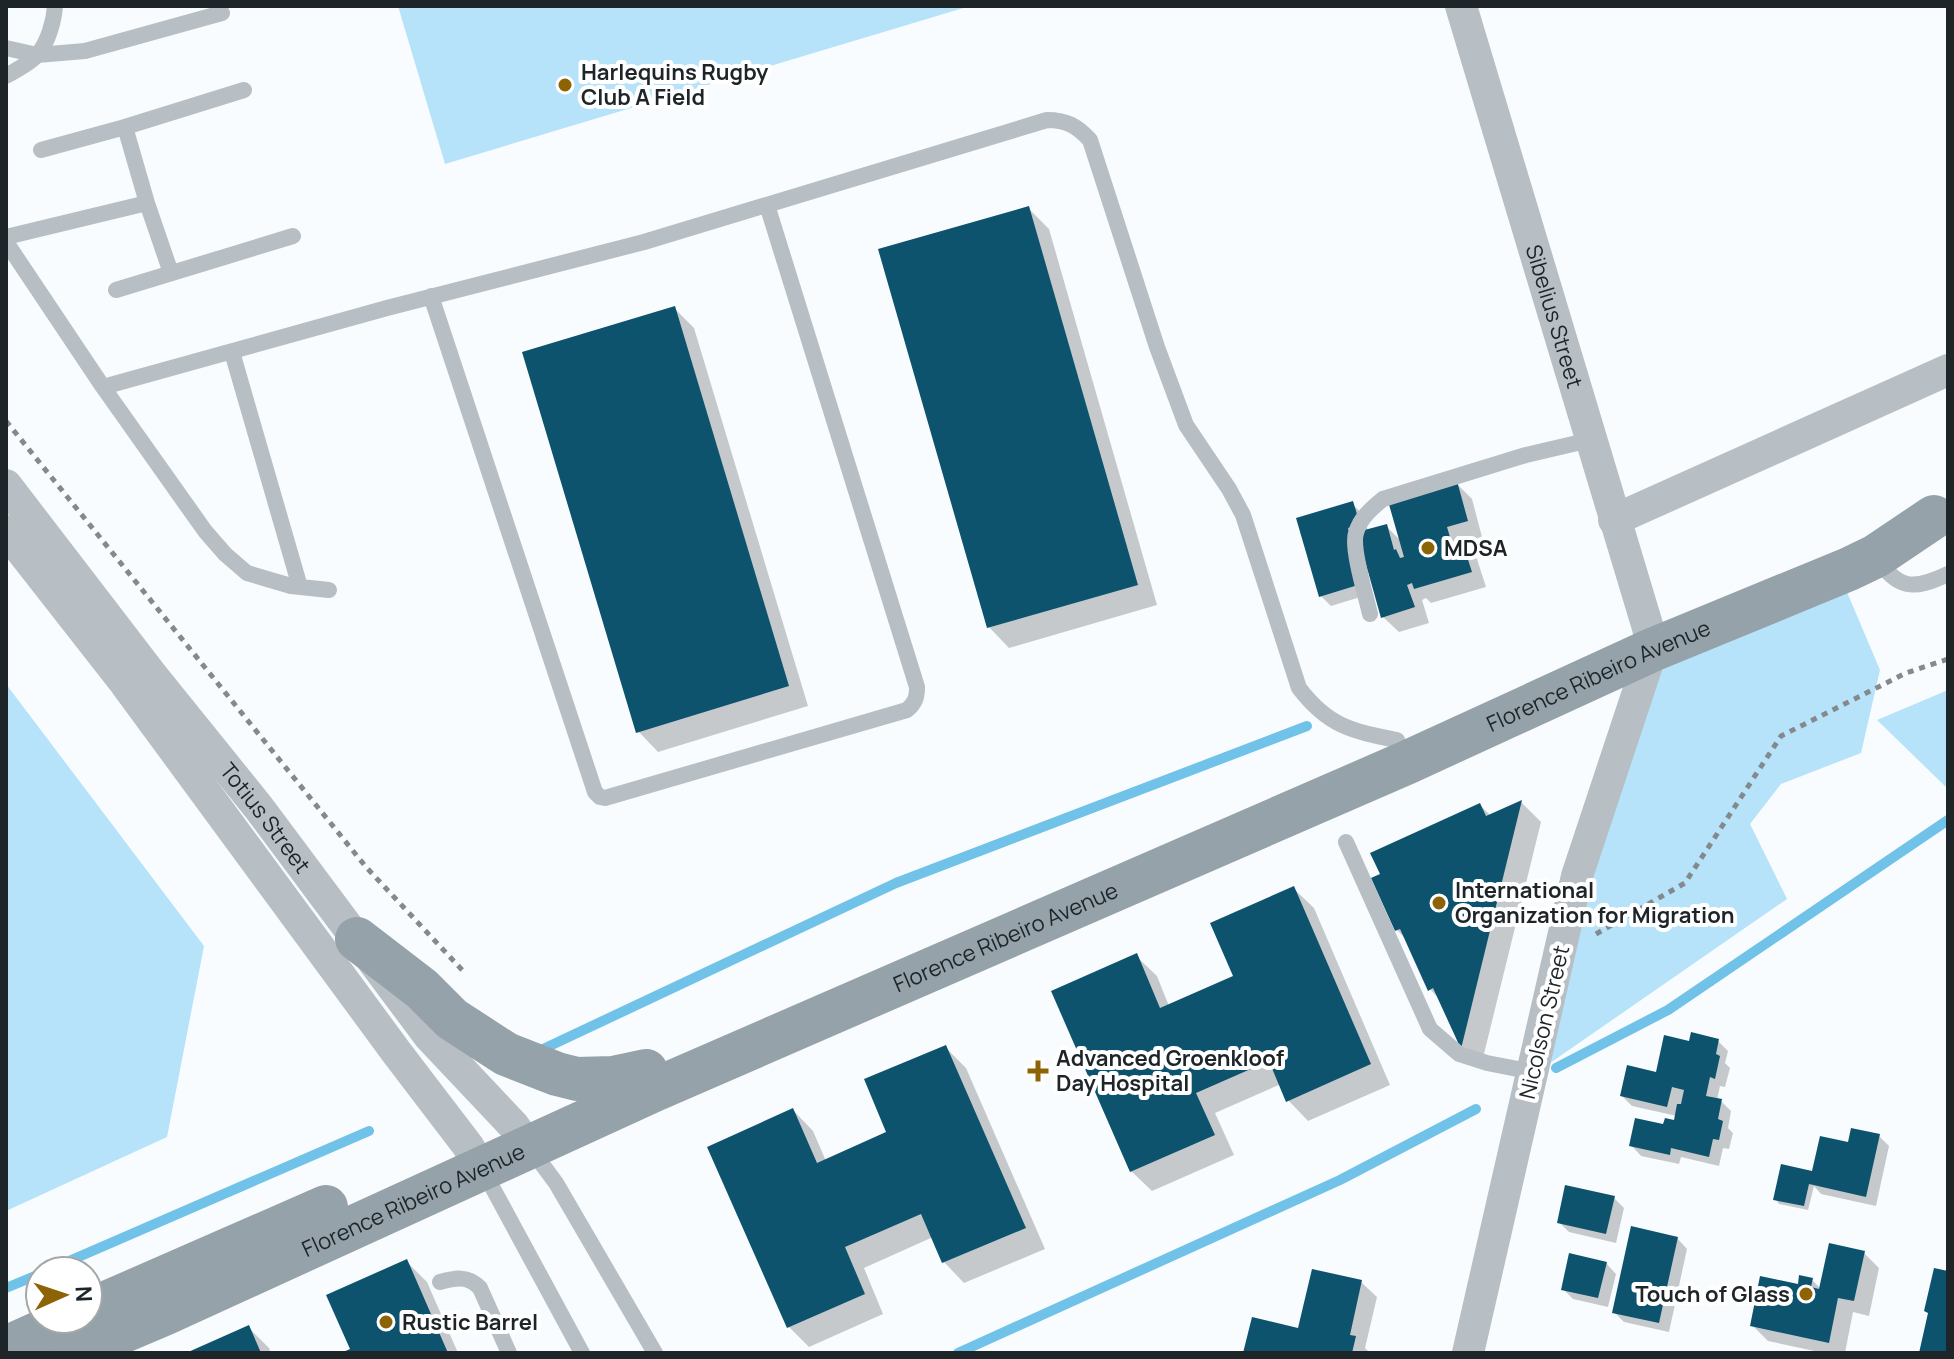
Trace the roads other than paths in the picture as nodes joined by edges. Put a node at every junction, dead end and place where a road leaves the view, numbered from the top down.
1 (55, 6) edge
2 (1461, 6) edge
3 (222, 13) dead end
4 (6, 48) edge
5 (37, 55) junction
6 (6, 76) edge
7 (244, 90) dead end
8 (125, 127) junction
9 (41, 150) dead end
10 (147, 203) junction
11 (767, 205) junction
12 (293, 236) dead end
13 (6, 240) edge
14 (171, 273) junction
15 (116, 290) dead end
16 (431, 296) junction
17 (232, 352) junction
18 (1948, 370) edge
19 (103, 387) junction
20 (1590, 440) junction
21 (6, 485) edge
22 (1941, 514) edge
23 (1614, 520) junction
24 (6, 531) edge
25 (1876, 556) junction
26 (1948, 574) edge
27 (300, 587) junction
28 (329, 590) dead end
29 (1370, 614) dead end
30 (1650, 639) junction
31 (1397, 740) junction
32 (1346, 842) dead end
33 (357, 939) junction
34 (646, 1071) junction
35 (1533, 1072) junction
36 (521, 1136) junction
37 (475, 1157) junction
38 (440, 1282) dead end
39 (104, 1305) edge
40 (35, 1335) edge
41 (6, 1348) edge
42 (72, 1353) edge
43 (509, 1353) edge
44 (582, 1353) edge
45 (655, 1353) edge
46 (1468, 1353) edge

1 - 5 lane
2 - 20 street, Sibelius Street
3 - 5 lane
4 - 5 lane
5 - 6 lane
7 - 8 lane
8 - 9 lane
8 - 10 lane
10 - 13 lane
10 - 14 lane
11 - 16 lane
11 - 16 lane
11 - 31 lane
12 - 14 lane
13 - 19 lane
14 - 15 lane
16 - 17 lane
17 - 19 lane
17 - 27 lane
18 - 23 street
19 - 27 lane
20 - 23 street, Sibelius Street
20 - 29 lane
21 - 33 street, Totius Street
22 - 25 main road, Florence Ribeiro Avenue
22 - 30 main road, Florence Ribeiro Avenue
23 - 30 street, Sibelius Street
24 - 37 street, Totius Street
25 - 26 lane
25 - 30 main road, Florence Ribeiro Avenue
27 - 28 lane
30 - 31 main road, Florence Ribeiro Avenue
30 - 35 street, Nicolson Street
30 - 36 main road, Florence Ribeiro Avenue
31 - 34 main road, Florence Ribeiro Avenue
32 - 35 lane
33 - 34 main road
33 - 36 street, Totius Street
34 - 36 main road, Florence Ribeiro Avenue
35 - 46 street, Nicolson Street
36 - 37 main road, Florence Ribeiro Avenue
36 - 45 lane
37 - 39 main road, Florence Ribeiro Avenue
37 - 42 main road, Florence Ribeiro Avenue
37 - 44 lane
38 - 43 lane
40 - 41 main road

